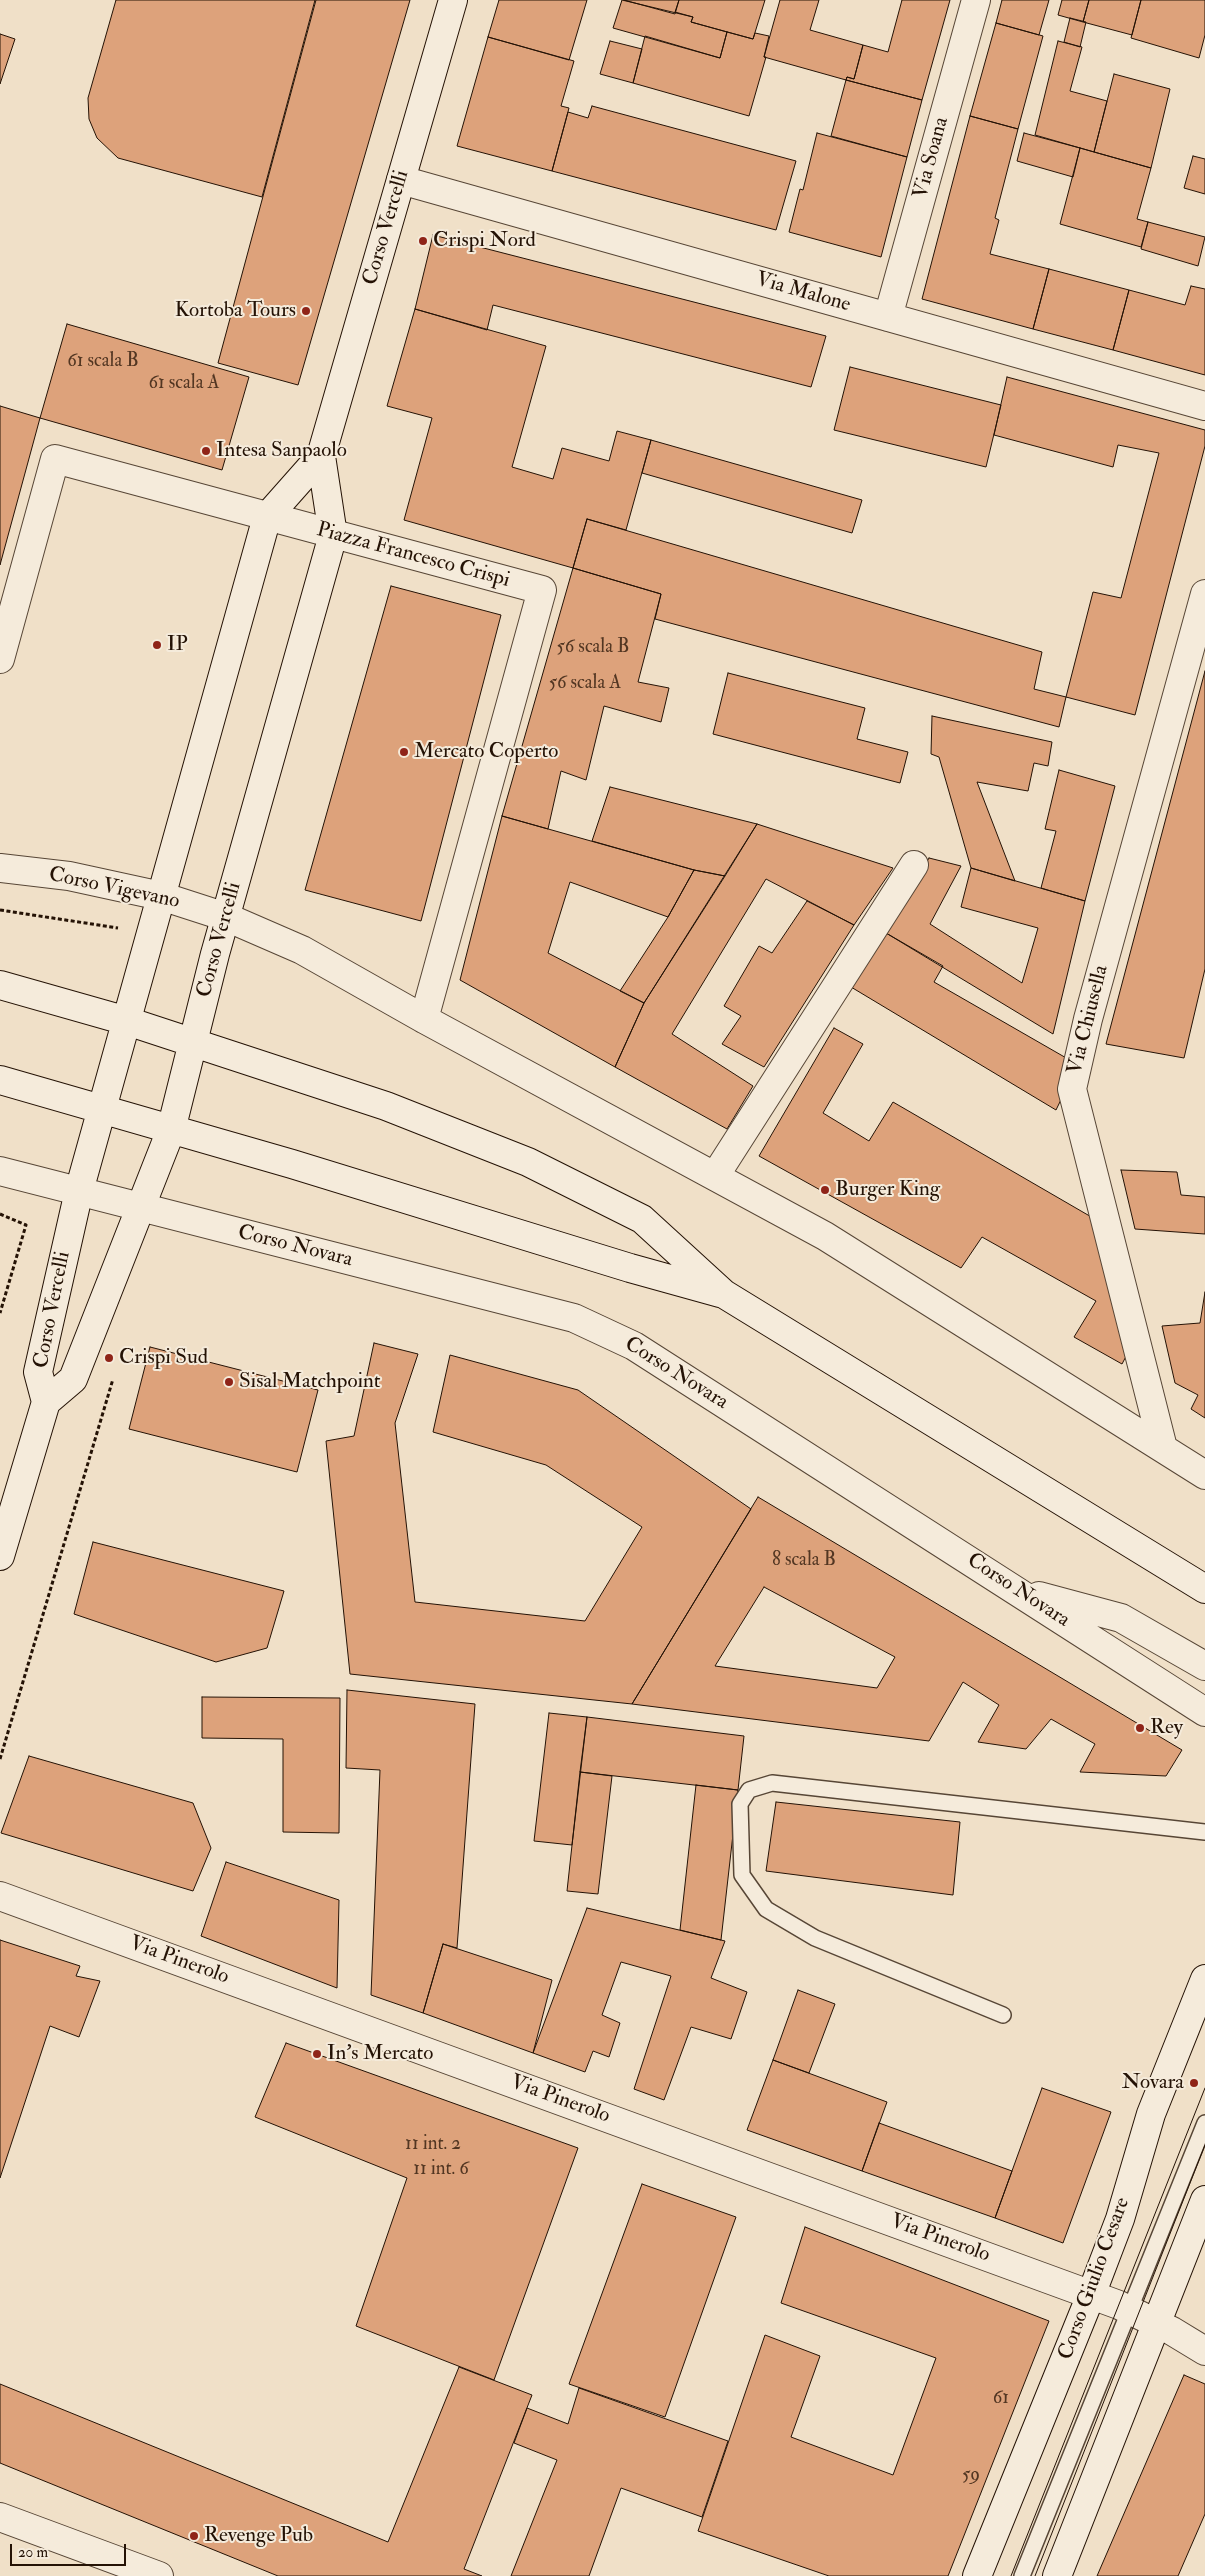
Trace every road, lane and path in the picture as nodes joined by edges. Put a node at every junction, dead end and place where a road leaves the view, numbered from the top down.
1 (453, 0) edge
2 (976, 0) edge
3 (401, 180) junction
4 (888, 317) junction
5 (1205, 406) edge
6 (321, 456) junction
7 (267, 517) junction
8 (333, 535) junction
9 (1205, 594) edge
10 (0, 659) edge
11 (914, 865) dead end
12 (0, 868) edge
13 (161, 896) junction
14 (226, 917) junction
15 (0, 985) edge
16 (424, 1019) junction
17 (127, 1021) junction
18 (194, 1042) junction
19 (0, 1080) edge
20 (101, 1110) junction
21 (171, 1130) junction
22 (0, 1171) edge
23 (715, 1176) junction
24 (79, 1191) junction
25 (142, 1208) junction
26 (0, 1214) edge
27 (724, 1294) junction
28 (0, 1313) edge
29 (113, 1378) dead end
30 (46, 1402) junction
31 (1163, 1448) junction
32 (1205, 1474) edge
33 (0, 1556) edge
34 (1205, 1589) edge
35 (1016, 1590) junction
36 (1205, 1666) edge
37 (1205, 1712) edge
38 (0, 1759) edge
39 (1205, 1832) edge
40 (0, 1896) edge
41 (1205, 1979) edge
42 (1003, 2015) dead end
43 (1205, 2122) edge
44 (1205, 2200) edge
45 (1092, 2295) junction
46 (1124, 2308) junction
47 (1156, 2324) junction
48 (1205, 2351) edge
49 (0, 2517) edge
50 (159, 2576) edge
51 (977, 2576) edge
52 (1022, 2576) edge
53 (1057, 2576) edge

1 - 3 street, Corso Vercelli
2 - 4 street, Via Soana
3 - 4 street, Via Malone
3 - 6 street, Corso Vercelli
4 - 5 street, Via Malone
6 - 7 street, Corso Vercelli
6 - 8 street, Corso Vercelli
7 - 8 street, Piazza Francesco Crispi
7 - 10 street, Piazza Francesco Crispi
7 - 13 street, Corso Vercelli
8 - 14 street, Corso Vercelli
8 - 16 street, Piazza Francesco Crispi
9 - 31 street, Via Chiusella
11 - 23 street
12 - 13 street, Corso Vigevano
13 - 14 street, Corso Vigevano
13 - 17 street, Corso Vercelli
14 - 16 street
14 - 18 street, Corso Vercelli
15 - 17 street
16 - 23 street
17 - 18 street
17 - 20 street, Corso Vercelli
18 - 21 street, Corso Vercelli
18 - 27 street
19 - 20 street
20 - 21 street
20 - 24 street, Corso Vercelli
21 - 25 street, Corso Vercelli
21 - 27 street
22 - 24 street
23 - 31 street
24 - 25 street, Corso Novara
24 - 30 street, Corso Vercelli
25 - 30 street, Corso Vercelli
25 - 35 street, Corso Novara
26 - 28 path
27 - 34 street
29 - 38 path
30 - 33 street
31 - 32 street
35 - 36 street
35 - 37 street, Corso Novara
39 - 42 lane
40 - 45 street, Via Pinerolo
41 - 45 street, Corso Giulio Cesare
43 - 46 lane, Corso Giulio Cesare
44 - 47 street
45 - 46 street, Via Pinerolo
45 - 51 street, Corso Giulio Cesare
46 - 47 street, Via Pinerolo
46 - 52 lane, Corso Giulio Cesare
47 - 48 street, Via Pinerolo
47 - 53 street
49 - 50 street

